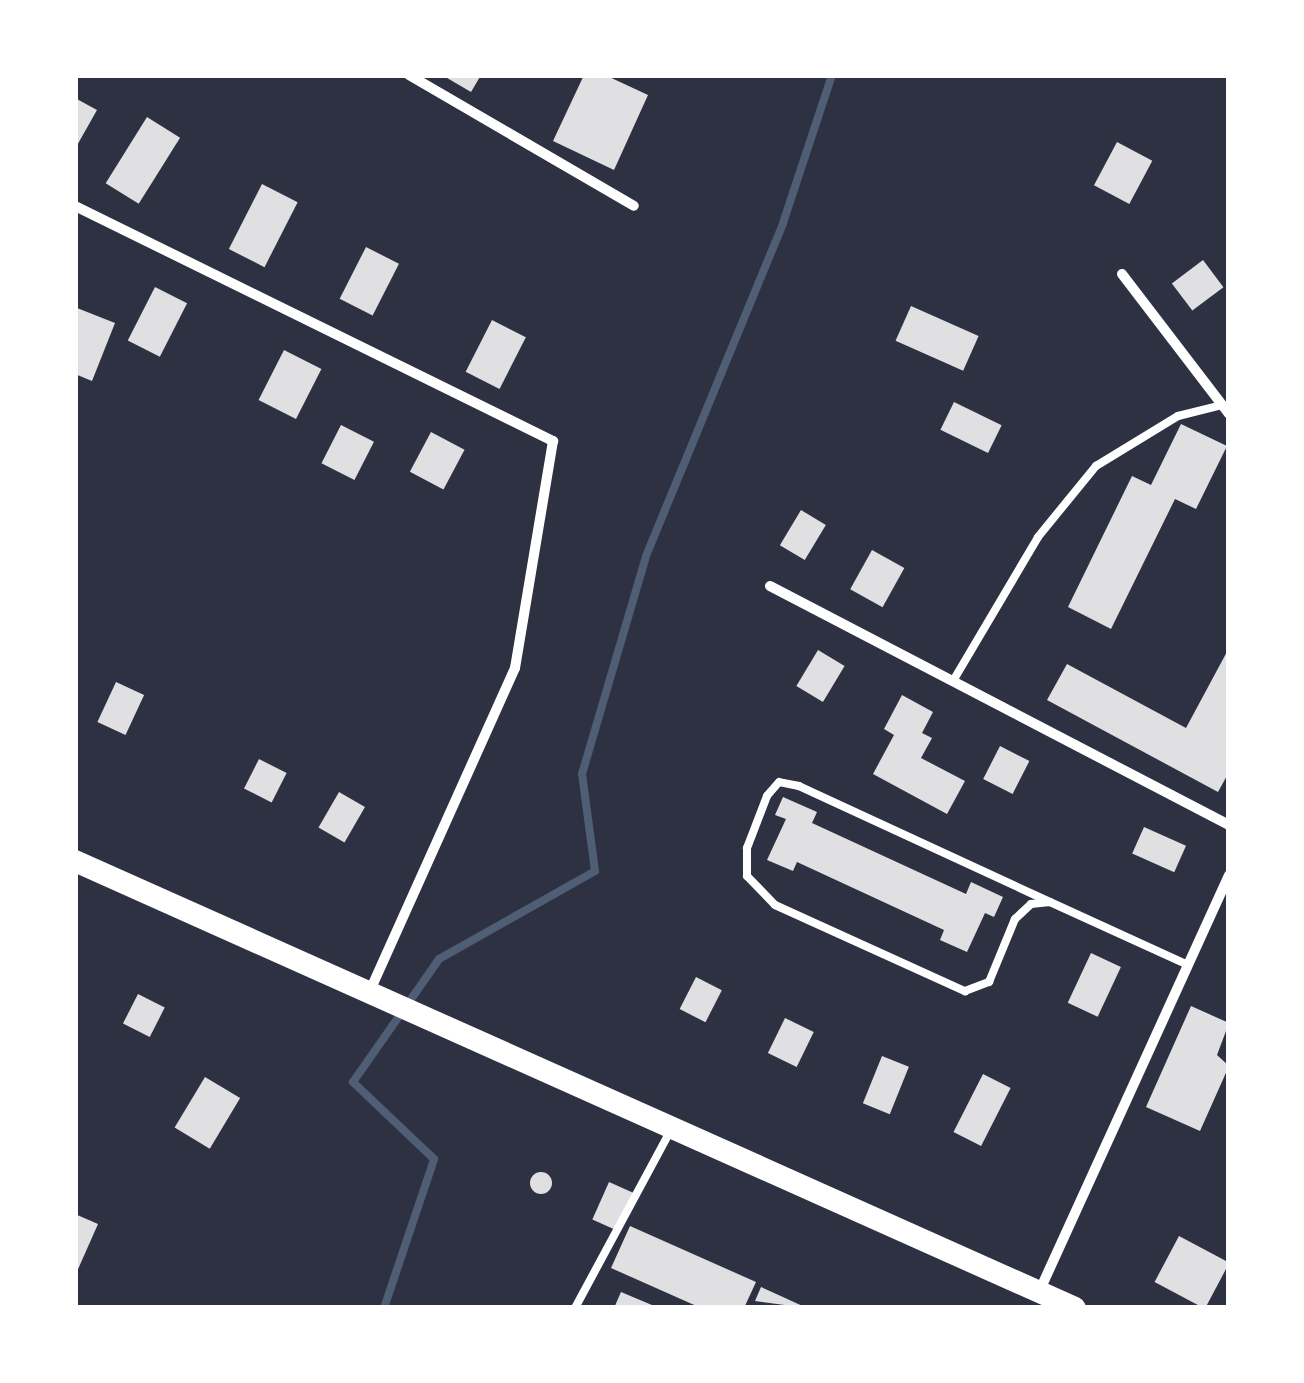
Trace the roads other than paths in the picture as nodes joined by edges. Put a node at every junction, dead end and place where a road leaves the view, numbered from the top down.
1 (409, 75) edge
2 (75, 206) edge
3 (634, 206) dead end
4 (1122, 274) dead end
5 (1226, 409) edge
6 (770, 586) dead end
7 (953, 682) junction
8 (1229, 825) edge
9 (75, 861) edge
10 (1229, 875) edge
11 (1050, 902) junction
12 (1188, 965) junction
13 (381, 994) junction
14 (673, 1126) junction
15 (1039, 1292) junction
16 (575, 1308) edge
17 (1075, 1308) edge

1 - 3 street
2 - 13 street
4 - 5 street
5 - 7 lane
6 - 7 street
7 - 8 street
9 - 13 main road
10 - 12 street
11 - 11 lane
11 - 12 lane
12 - 15 street
13 - 14 main road
14 - 15 main road
14 - 16 lane
15 - 17 main road

